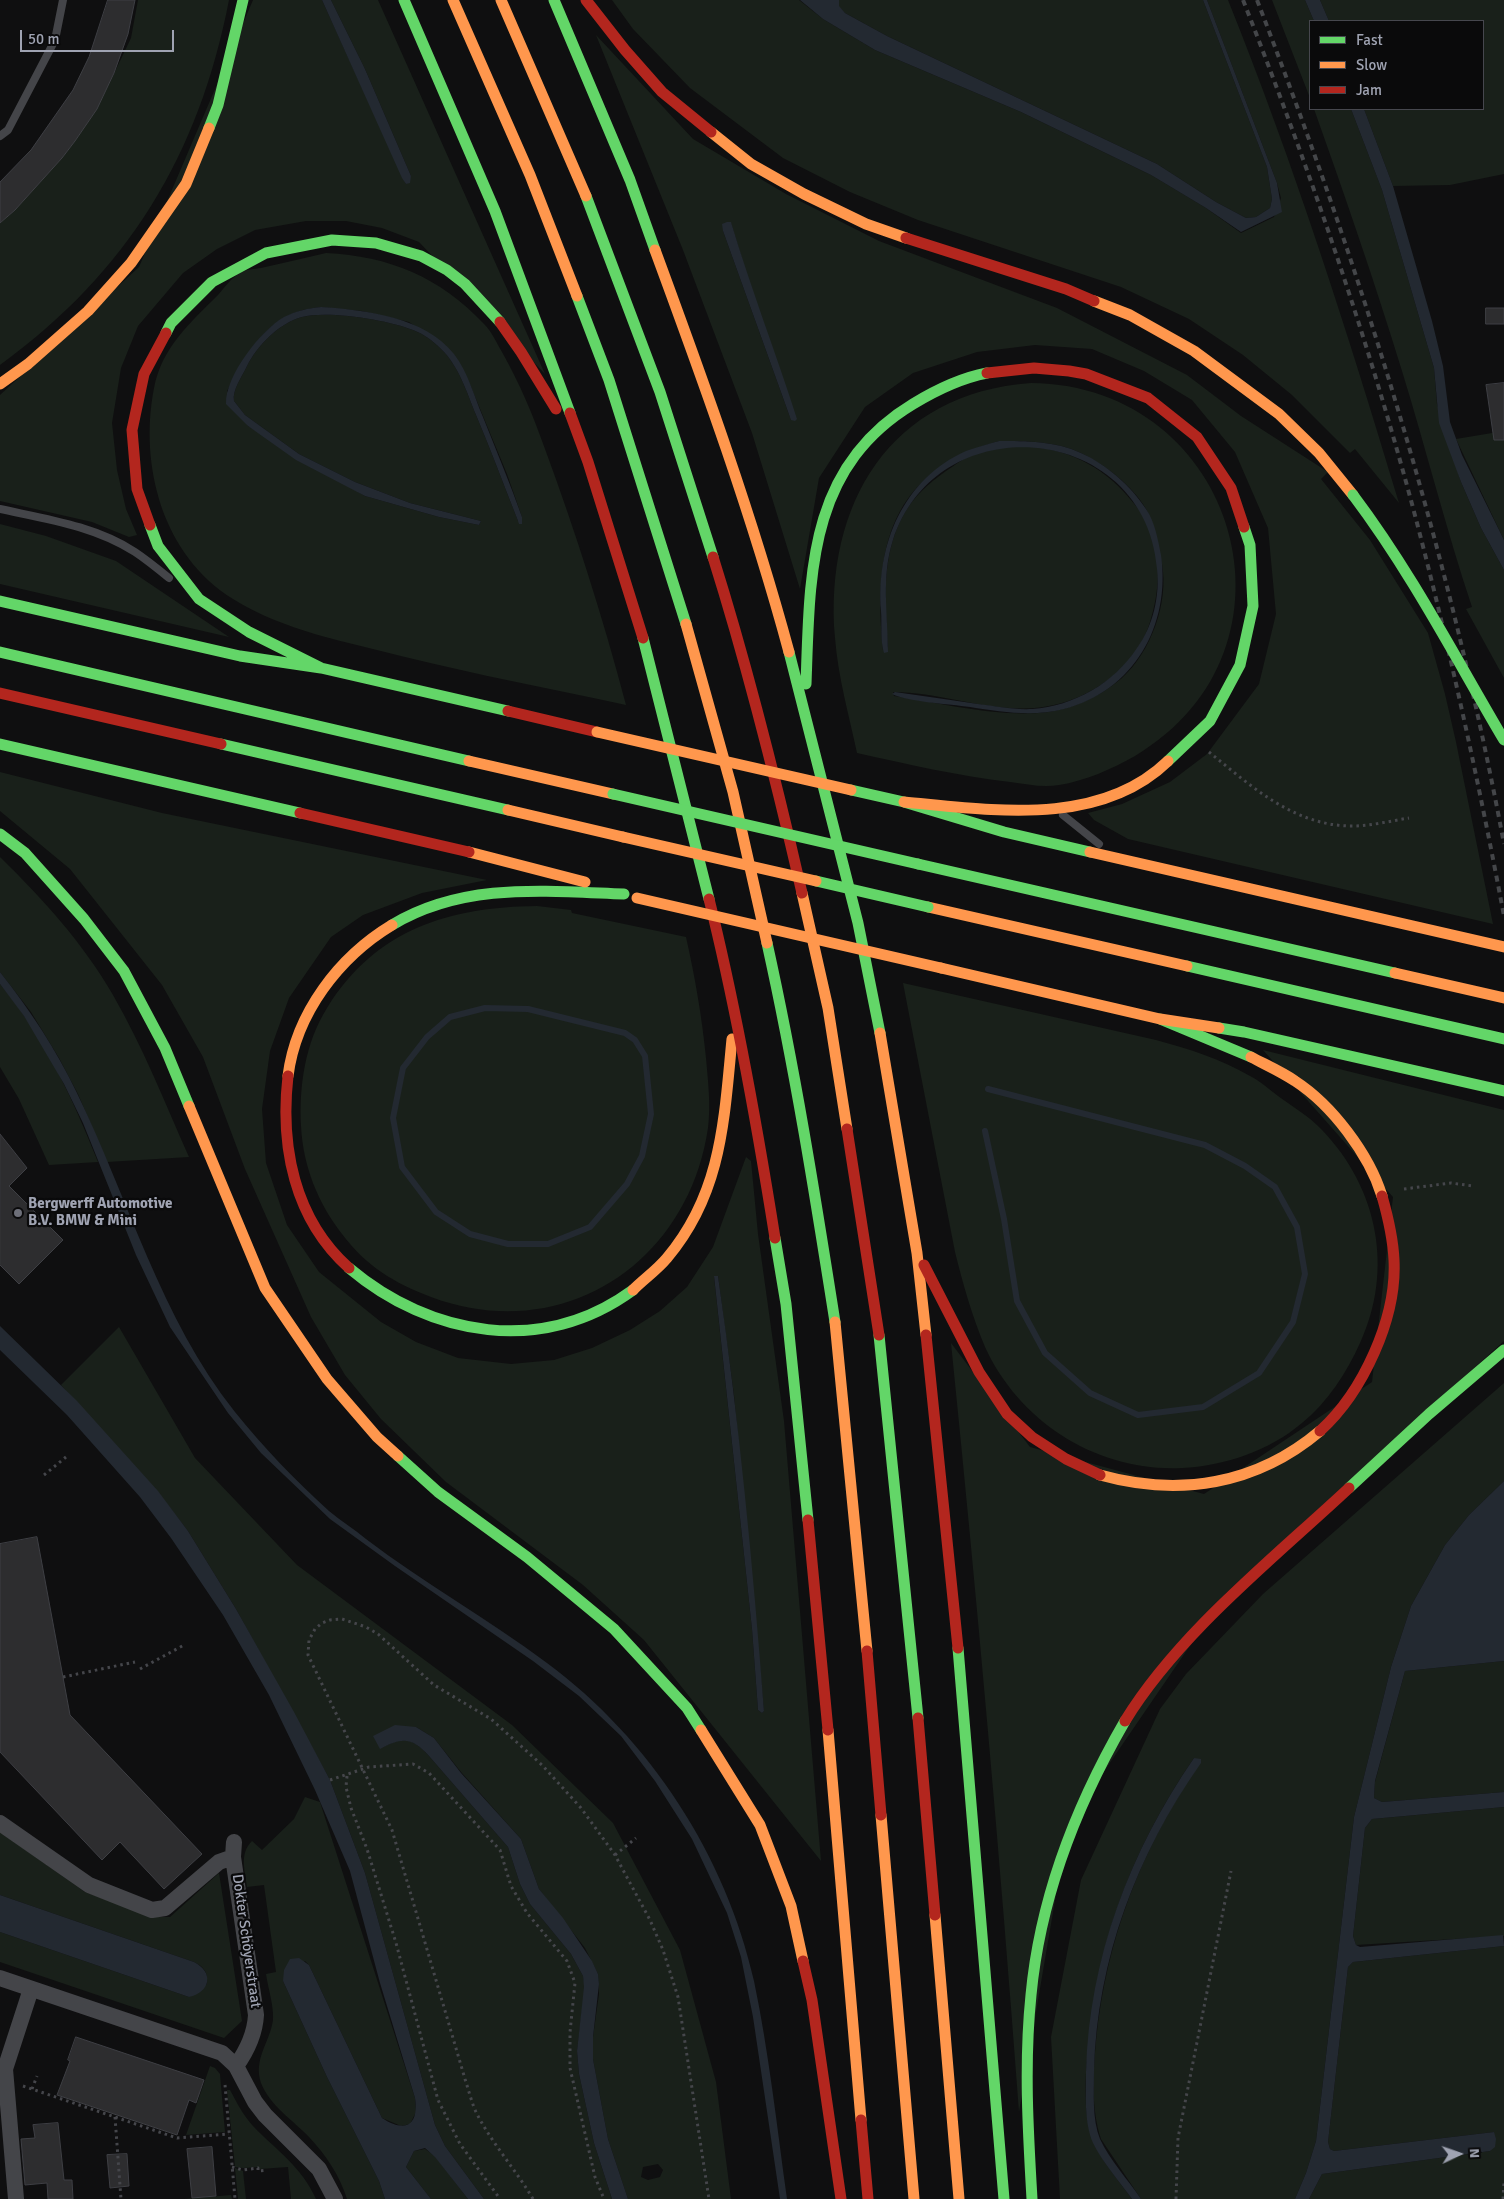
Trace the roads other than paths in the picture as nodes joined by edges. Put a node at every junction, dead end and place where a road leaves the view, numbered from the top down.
1 (63, 0) edge
2 (243, 0) edge
3 (404, 0) edge
4 (453, 0) edge
5 (501, 0) edge
6 (554, 0) edge
7 (586, 0) edge
8 (0, 136) edge
9 (0, 384) edge
10 (588, 462) junction
11 (0, 509) edge
12 (0, 601) edge
13 (201, 601) junction
14 (0, 652) edge
15 (321, 668) junction
16 (0, 693) edge
17 (806, 711) junction
18 (1504, 740) edge
19 (0, 744) edge
20 (904, 802) junction
21 (1050, 809) junction
22 (0, 834) edge
23 (1116, 858) junction
24 (624, 894) junction
25 (1504, 946) edge
26 (1498, 997) edge
27 (735, 1015) junction
28 (1160, 1019) junction
29 (1501, 1038) edge
30 (1504, 1091) edge
31 (917, 1253) junction
32 (1504, 1350) edge
33 (0, 1823) edge
34 (0, 1978) edge
35 (31, 1989) junction
36 (236, 2066) junction
37 (16, 2199) edge
38 (335, 2199) edge
39 (841, 2199) edge
40 (868, 2199) edge
41 (914, 2199) edge
42 (960, 2199) edge
43 (1004, 2199) edge
44 (1032, 2199) edge

1 - 8 lane
2 - 9 highway
3 - 10 highway
4 - 41 highway
5 - 42 highway
6 - 17 highway
7 - 18 highway, bridge
10 - 13 highway
10 - 27 highway
11 - 13 lane
12 - 15 highway
13 - 15 highway
14 - 26 highway, bridge
15 - 20 highway, bridge
16 - 29 highway, bridge
17 - 21 highway
17 - 31 highway
19 - 24 highway
20 - 21 highway
20 - 23 highway
21 - 23 lane
22 - 39 highway
23 - 25 highway
24 - 27 highway
24 - 28 highway, bridge
27 - 40 highway
28 - 30 highway
28 - 31 highway
31 - 43 highway
32 - 44 highway
33 - 36 street, Dokter Schöyerstraat
34 - 35 street
35 - 36 street
35 - 37 street
36 - 38 street

